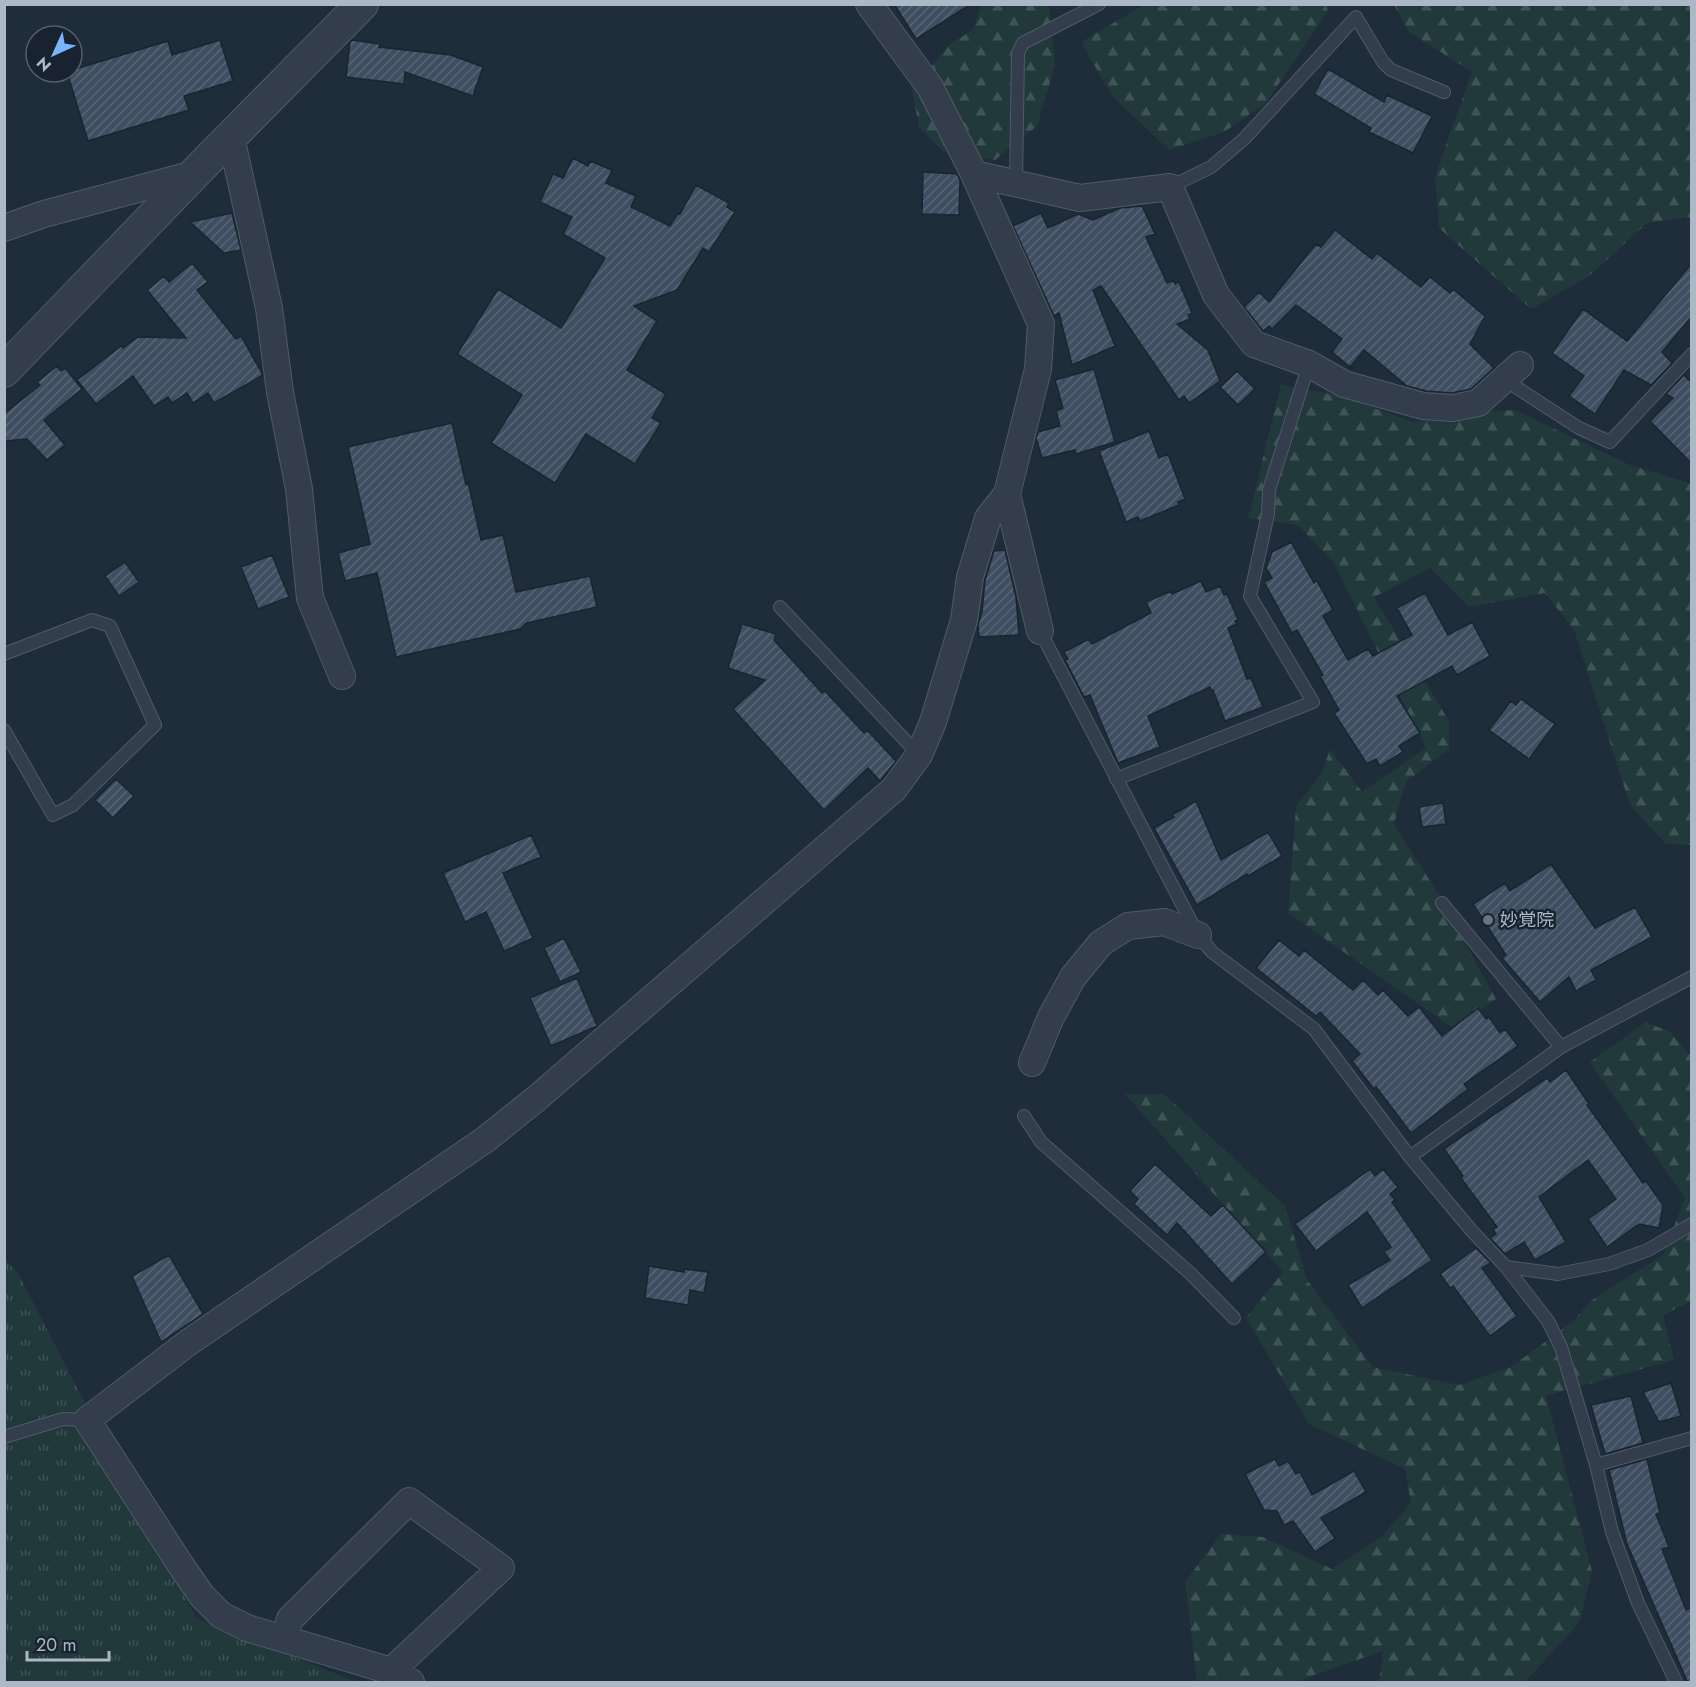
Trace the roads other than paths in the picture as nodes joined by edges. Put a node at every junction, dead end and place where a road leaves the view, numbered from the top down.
1 (363, 4) edge
2 (869, 4) edge
3 (1099, 4) edge
4 (1444, 92) dead end
5 (231, 137) junction
6 (194, 174) junction
7 (974, 174) junction
8 (1016, 183) junction
9 (1170, 187) junction
10 (4, 228) edge
11 (1692, 354) edge
12 (1309, 364) junction
13 (4, 371) edge
14 (1513, 372) joint
15 (1007, 494) junction
16 (780, 607) dead end
17 (1040, 630) joint
18 (4, 654) edge
19 (342, 676) dead end
20 (4, 730) edge
21 (919, 756) junction
22 (1116, 779) junction
23 (1442, 903) dead end
24 (1198, 935) junction
25 (1692, 977) edge
26 (1561, 1047) junction
27 (1032, 1063) dead end
28 (1024, 1116) dead end
29 (1410, 1157) junction
30 (1692, 1224) edge
31 (1506, 1267) junction
32 (1234, 1318) dead end
33 (87, 1420) junction
34 (4, 1437) edge
35 (1692, 1438) edge
36 (1596, 1465) junction
37 (284, 1639) junction
38 (401, 1677) edge
39 (1676, 1683) edge

1 - 5 street
2 - 7 street
3 - 8 lane
4 - 9 lane
5 - 6 street
5 - 19 street
6 - 10 street
6 - 13 street
7 - 8 street
7 - 15 street
8 - 9 street
9 - 12 street
11 - 14 lane
12 - 14 street
12 - 22 lane
15 - 17 street
15 - 21 street
16 - 21 lane
17 - 22 lane
18 - 20 lane
21 - 33 street
22 - 24 lane
23 - 26 lane
24 - 27 street
24 - 29 lane
25 - 26 lane
26 - 29 lane
28 - 32 lane
29 - 31 lane
30 - 31 lane
31 - 36 lane
33 - 34 lane
33 - 37 street
35 - 36 lane
36 - 39 lane
37 - 38 street
37 - 38 street

